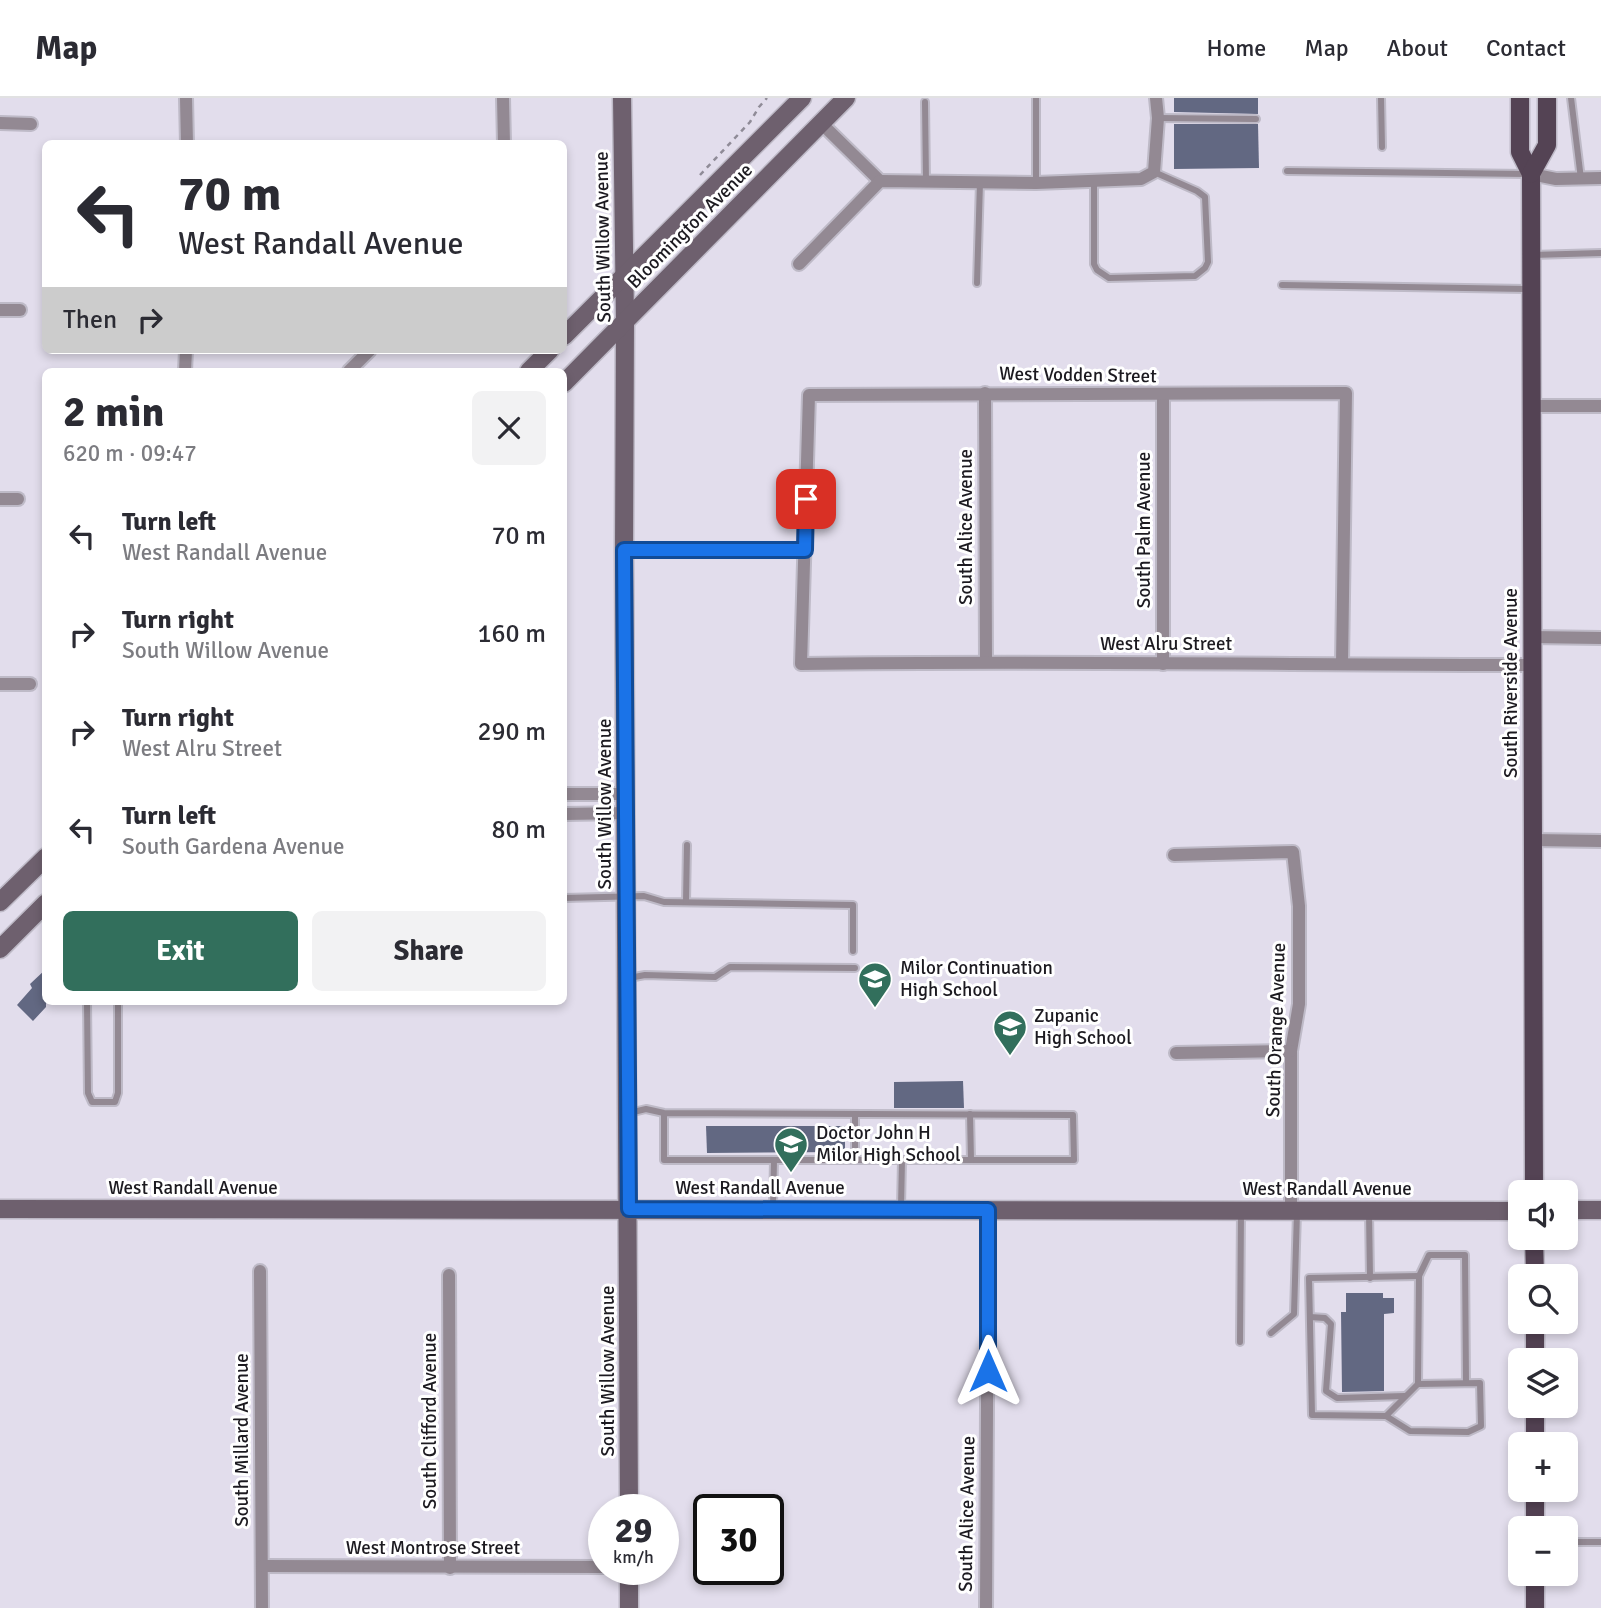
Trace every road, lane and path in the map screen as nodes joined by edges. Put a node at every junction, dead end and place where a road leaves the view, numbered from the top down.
1 (186, 98) edge
2 (503, 98) edge
3 (622, 98) edge
4 (767, 98) edge
5 (802, 98) edge
6 (846, 98) edge
7 (1036, 98) edge
8 (1156, 98) edge
9 (1381, 98) edge
10 (1520, 98) edge
11 (1547, 98) edge
12 (1571, 98) edge
13 (925, 102) dead end
14 (1158, 118) junction
15 (1256, 119) dead end
16 (0, 123) edge
17 (821, 123) junction
18 (31, 124) dead end
19 (187, 140) edge
20 (504, 140) edge
21 (1382, 147) dead end
22 (1287, 171) dead end
23 (1154, 172) junction
24 (1531, 174) junction
25 (1601, 178) edge
26 (1581, 179) junction
27 (880, 181) junction
28 (1094, 181) junction
29 (693, 182) dead end
30 (926, 182) junction
31 (980, 183) junction
32 (1036, 183) junction
33 (1601, 253) edge
34 (1531, 255) junction
35 (799, 264) dead end
36 (625, 274) junction
37 (977, 283) dead end
38 (1282, 285) dead end
39 (1530, 289) junction
40 (0, 310) edge
41 (20, 310) dead end
42 (625, 322) junction
43 (567, 333) edge
44 (366, 354) edge
45 (546, 354) edge
46 (352, 368) edge
47 (532, 368) edge
48 (567, 380) edge
49 (985, 393) junction
50 (1163, 395) junction
51 (1530, 406) junction
52 (1601, 406) edge
53 (0, 499) edge
54 (18, 499) dead end
55 (624, 550) junction
56 (805, 550) junction
57 (1531, 637) junction
58 (1601, 638) edge
59 (986, 661) junction
60 (1163, 664) junction
61 (1342, 664) junction
62 (1532, 665) junction
63 (0, 684) edge
64 (30, 684) dead end
65 (567, 794) edge
66 (626, 794) junction
67 (627, 813) junction
68 (567, 814) edge
69 (1533, 840) junction
70 (1601, 841) edge
71 (687, 845) dead end
72 (1174, 855) dead end
73 (42, 861) edge
74 (567, 898) edge
75 (627, 898) junction
76 (0, 902) edge
77 (686, 902) junction
78 (42, 907) edge
79 (0, 949) edge
80 (853, 951) dead end
81 (855, 968) dead end
82 (628, 978) junction
83 (87, 1005) edge
84 (118, 1005) edge
85 (1291, 1051) junction
86 (1176, 1053) dead end
87 (629, 1113) junction
88 (664, 1113) junction
89 (855, 1114) junction
90 (970, 1114) junction
91 (774, 1160) junction
92 (855, 1160) junction
93 (902, 1160) junction
94 (971, 1160) junction
95 (1534, 1180) edge
96 (0, 1209) edge
97 (629, 1209) junction
98 (773, 1209) junction
99 (901, 1209) junction
100 (988, 1210) junction
101 (1241, 1210) junction
102 (1294, 1210) junction
103 (1369, 1210) junction
104 (1578, 1210) edge
105 (1601, 1210) edge
106 (1508, 1211) edge
107 (260, 1271) dead end
108 (449, 1275) dead end
109 (1419, 1276) junction
110 (1370, 1278) junction
111 (1310, 1317) junction
112 (1271, 1334) dead end
113 (1240, 1342) dead end
114 (1466, 1383) junction
115 (1418, 1384) junction
116 (1406, 1396) junction
117 (1386, 1416) junction
118 (629, 1494) edge
119 (1578, 1542) edge
120 (1601, 1542) edge
121 (262, 1566) junction
122 (588, 1567) edge
123 (450, 1568) junction
124 (629, 1585) edge
125 (1535, 1586) edge
126 (262, 1608) edge
127 (629, 1608) edge
128 (986, 1608) edge
129 (1535, 1608) edge

1 - 19 street
2 - 20 street
3 - 36 street, South Willow Avenue
4 - 29 path
5 - 36 street, Bloomington Avenue
6 - 17 street, Bloomington Avenue
7 - 32 lane
8 - 14 street
9 - 21 lane
10 - 24 main road, South Riverside Avenue
11 - 24 main road, South Riverside Avenue
12 - 26 lane
13 - 30 lane
14 - 15 lane
14 - 23 street
16 - 18 street
17 - 27 street
17 - 42 street, Bloomington Avenue
22 - 24 lane
23 - 28 street
23 - 28 lane
24 - 26 street
24 - 34 main road, South Riverside Avenue
25 - 26 street
27 - 30 street
27 - 35 street
28 - 32 street
30 - 31 street
31 - 32 street
31 - 37 lane
33 - 34 lane
34 - 39 main road, South Riverside Avenue
36 - 42 street, South Willow Avenue
36 - 43 street, Bloomington Avenue
38 - 39 lane
39 - 51 main road, South Riverside Avenue
40 - 41 street
42 - 48 street, Bloomington Avenue
42 - 55 street, South Willow Avenue
44 - 46 street
45 - 47 street
49 - 50 street, West Vodden Street
49 - 56 street, West Vodden Street
49 - 59 street, South Alice Avenue
50 - 60 street, South Palm Avenue
50 - 61 street, West Vodden Street
51 - 52 street
51 - 57 main road, South Riverside Avenue
53 - 54 street
55 - 56 street
55 - 66 street, South Willow Avenue
56 - 59 street, West Alru Street
57 - 58 street
57 - 62 main road, South Riverside Avenue
59 - 60 street, West Alru Street
60 - 61 street, West Alru Street
61 - 62 street, West Alru Street
62 - 69 main road, South Riverside Avenue
63 - 64 street
65 - 66 street
66 - 67 street, South Willow Avenue
67 - 68 street
67 - 75 street, South Willow Avenue
69 - 70 street
69 - 95 main road, South Riverside Avenue
71 - 77 lane
72 - 85 street, South Orange Avenue
73 - 76 street
74 - 75 lane
75 - 77 lane
75 - 82 street, South Willow Avenue
77 - 80 lane
78 - 79 street
81 - 82 lane
82 - 87 street, South Willow Avenue
83 - 84 lane
85 - 86 street
85 - 102 street, South Orange Avenue
87 - 88 lane
87 - 97 street, South Willow Avenue
88 - 89 lane
88 - 91 lane
89 - 90 lane
89 - 92 lane
90 - 94 lane
90 - 94 lane
91 - 92 lane
91 - 98 lane
92 - 93 lane
93 - 94 lane
93 - 99 lane
96 - 97 street, West Randall Avenue
97 - 98 street, West Randall Avenue
97 - 118 street, South Willow Avenue
98 - 99 street, West Randall Avenue
99 - 100 street, West Randall Avenue
100 - 101 street, West Randall Avenue
100 - 128 street, South Alice Avenue
101 - 102 street, West Randall Avenue
101 - 113 lane
102 - 103 street, West Randall Avenue
102 - 112 lane
103 - 106 street, West Randall Avenue
103 - 110 lane
104 - 105 street
107 - 121 street, South Millard Avenue
108 - 123 street, South Clifford Avenue
109 - 110 lane
109 - 114 lane
109 - 115 lane
110 - 111 lane
111 - 116 lane
111 - 117 lane
114 - 115 lane
114 - 117 lane
115 - 116 lane
116 - 117 lane
119 - 120 lane
121 - 123 street, West Montrose Street
121 - 126 street, South Millard Avenue
122 - 123 street, West Montrose Street
124 - 127 street
125 - 129 main road

